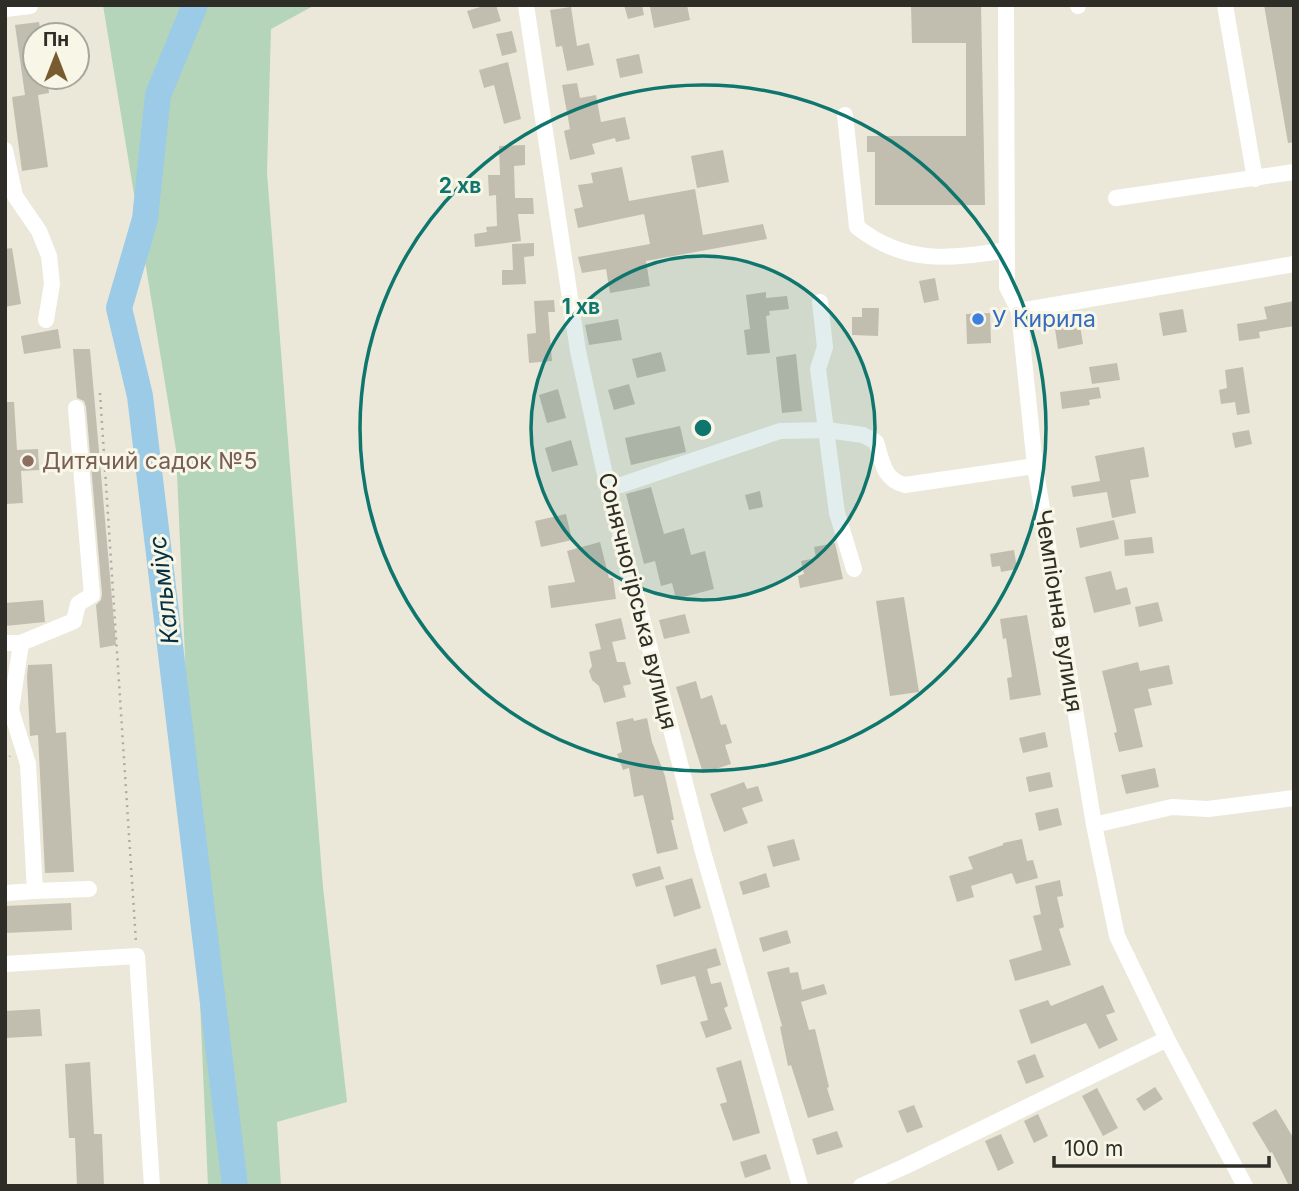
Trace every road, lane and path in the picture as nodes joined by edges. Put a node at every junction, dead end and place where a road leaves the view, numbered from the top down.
1 (526, 5) edge
2 (1006, 5) edge
3 (1225, 5) edge
4 (30, 6) edge
5 (5, 9) edge
6 (845, 115) dead end
7 (5, 150) edge
8 (1294, 172) edge
9 (1255, 178) junction
10 (1116, 198) dead end
11 (1007, 250) junction
12 (1294, 264) edge
13 (820, 302) dead end
14 (1019, 311) junction
15 (46, 320) dead end
16 (100, 393) dead end
17 (76, 408) dead end
18 (827, 430) junction
19 (1035, 466) junction
20 (607, 484) junction
21 (853, 569) dead end
22 (13, 643) edge
23 (1294, 798) edge
24 (1094, 825) junction
25 (89, 889) dead end
26 (34, 891) junction
27 (5, 893) edge
28 (137, 956) junction
29 (5, 964) edge
30 (1167, 1039) junction
31 (152, 1186) edge
32 (800, 1186) edge
33 (861, 1186) edge
34 (1245, 1186) edge

1 - 20 street, Сонячногірська вулиця
2 - 11 street, Чемпіонна вулиця
3 - 9 street
4 - 5 street
6 - 11 street
7 - 15 street
8 - 9 street
9 - 10 street
11 - 14 street, Чемпіонна вулиця
12 - 14 street
13 - 18 street
14 - 19 street, Чемпіонна вулиця
16 - 28 path
17 - 22 street
18 - 19 street
18 - 20 street
18 - 21 street
19 - 24 street, Чемпіонна вулиця
20 - 32 street, Сонячногірська вулиця
22 - 26 street
23 - 24 street
24 - 30 street, Чемпіонна вулиця
25 - 26 street
26 - 27 street
28 - 29 street
28 - 31 street
30 - 33 street
30 - 34 street, Чемпіонна вулиця

